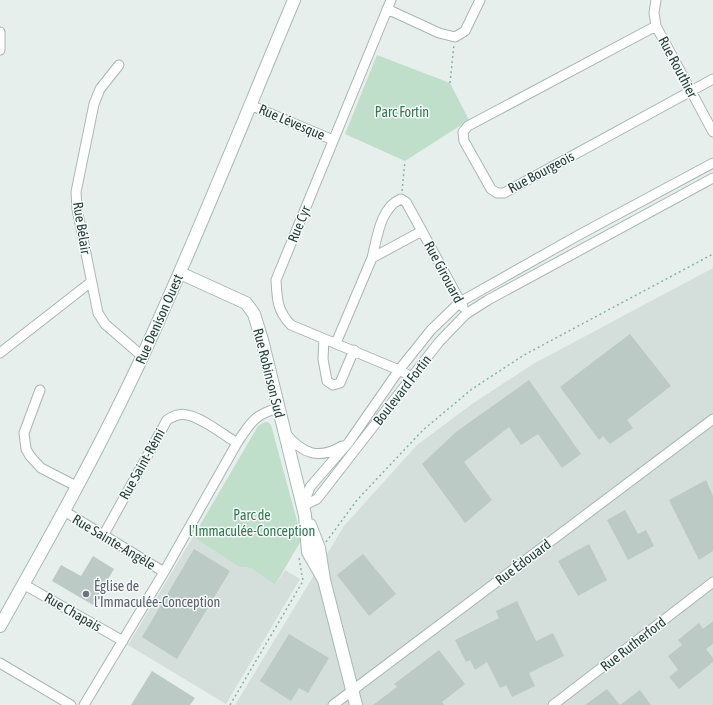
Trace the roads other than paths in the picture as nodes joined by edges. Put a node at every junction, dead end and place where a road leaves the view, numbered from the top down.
1 (294, 0) edge
2 (391, 0) edge
3 (480, 0) edge
4 (656, 0) edge
5 (387, 9) junction
6 (656, 26) junction
7 (0, 32) edge
8 (0, 50) edge
9 (119, 65) dead end
10 (713, 78) edge
11 (691, 90) junction
12 (250, 105) junction
13 (713, 132) edge
14 (333, 140) junction
15 (713, 163) edge
16 (713, 178) edge
17 (422, 230) junction
18 (577, 236) junction
19 (583, 248) junction
20 (372, 258) junction
21 (180, 272) junction
22 (91, 282) junction
23 (460, 302) junction
24 (466, 314) junction
25 (324, 339) junction
26 (336, 343) junction
27 (354, 350) junction
28 (0, 353) edge
29 (142, 356) junction
30 (399, 370) junction
31 (412, 377) junction
32 (40, 390) dead end
33 (278, 408) junction
34 (713, 421) edge
35 (285, 434) junction
36 (349, 442) junction
37 (237, 443) junction
38 (78, 487) junction
39 (64, 511) junction
40 (304, 511) junction
41 (103, 536) junction
42 (164, 572) junction
43 (713, 582) edge
44 (23, 584) junction
45 (0, 626) edge
46 (123, 641) junction
47 (0, 663) edge
48 (352, 691) junction
49 (71, 705) edge
50 (84, 705) edge
51 (333, 705) edge
52 (356, 705) edge
53 (553, 705) edge

1 - 12 street, Rue Denison Ouest
2 - 5 street, Rue Cyr
3 - 5 street
4 - 6 street, Rue Routhier
5 - 14 street, Rue Cyr
6 - 11 street, Rue Routhier
6 - 11 street, Rue Bourgeois
7 - 8 street
9 - 22 street, Rue Bélair
10 - 11 street, Rue Bourgeois
11 - 13 street, Rue Routhier
12 - 14 street, Rue Lévesque
12 - 21 street, Rue Denison Ouest
14 - 25 street, Rue Cyr
15 - 18 street, Boulevard Fortin
16 - 19 street, Boulevard Fortin
17 - 20 street, Rue Girouard
17 - 20 street, Rue Girouard
17 - 23 street, Rue Girouard
18 - 19 street
18 - 23 street, Boulevard Fortin
19 - 24 street, Boulevard Fortin
20 - 26 street
21 - 29 street, Rue Denison Ouest
21 - 33 street, Rue Robinson Sud
22 - 28 street
22 - 29 street, Rue Bélair
23 - 24 street, Rue Girouard
23 - 30 street, Boulevard Fortin
24 - 31 street, Boulevard Fortin
25 - 26 street, Rue Cyr
25 - 27 street
26 - 27 street, Rue Cyr
27 - 30 street, Rue Cyr
29 - 38 street, Rue Denison Ouest
30 - 31 street, Rue Cyr
30 - 36 street, Boulevard Fortin
31 - 40 street, Boulevard Fortin
32 - 38 street
33 - 35 street, Rue Robinson Sud
33 - 37 street
34 - 48 street, Rue Édouard
35 - 36 street, Boulevard Fortin
35 - 40 street, Rue Robinson Sud
36 - 40 street, Boulevard Fortin
37 - 41 street, Rue Saint-Rémi
37 - 42 street
38 - 39 street, Rue Denison Ouest
39 - 41 street, Rue Sainte-Angèle
39 - 44 street, Rue Denison Ouest
40 - 48 street, Rue Robinson Sud
41 - 42 street, Rue Sainte-Angèle
42 - 46 street
43 - 53 street, Rue Rutherford
44 - 45 street, Rue Denison Ouest
44 - 46 street, Rue Chapais
46 - 50 street
47 - 49 street
48 - 51 street, Rue Édouard
48 - 52 street, Rue Robinson Sud

